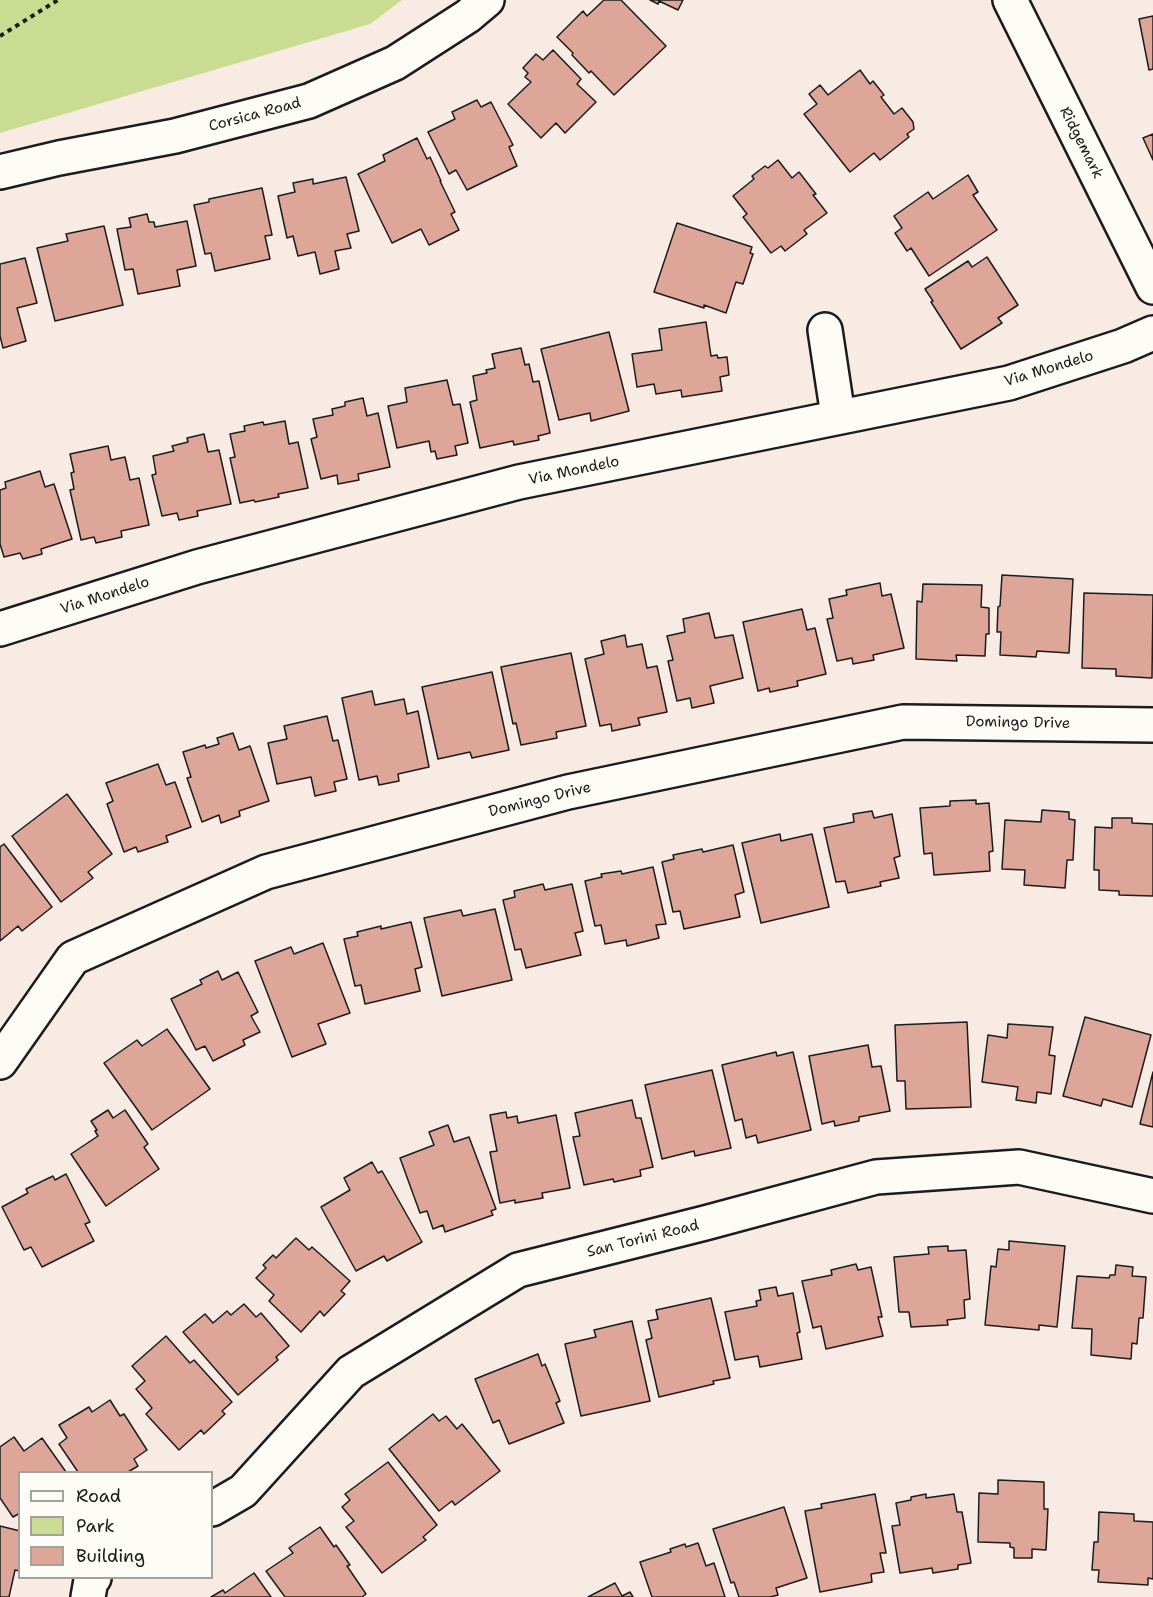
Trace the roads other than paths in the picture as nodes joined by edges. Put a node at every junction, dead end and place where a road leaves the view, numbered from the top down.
1 (487, 0) edge
2 (1010, 0) edge
3 (0, 172) edge
4 (1153, 287) edge
5 (825, 330) dead end
6 (1153, 333) edge
7 (838, 416) junction
8 (0, 629) edge
9 (1153, 725) edge
10 (0, 1062) edge
11 (1153, 1196) edge
12 (213, 1508) edge
13 (92, 1579) edge
14 (88, 1597) edge

1 - 3 street, Corsica Road
2 - 4 street, Ridgemark
5 - 7 street
6 - 7 street, Via Mondelo
7 - 8 street, Via Mondelo
9 - 10 street, Domingo Drive
11 - 12 street, San Torini Road
13 - 14 street

